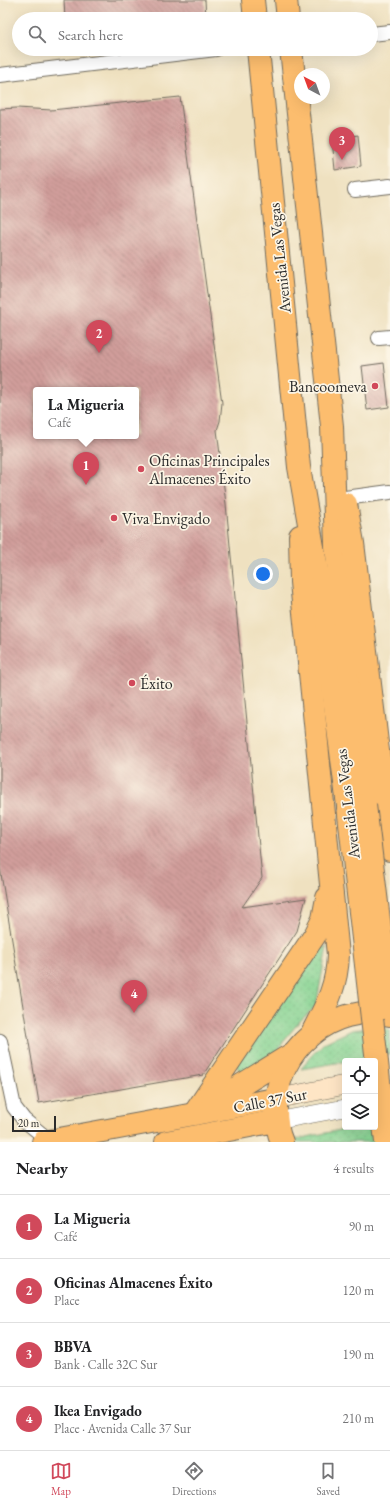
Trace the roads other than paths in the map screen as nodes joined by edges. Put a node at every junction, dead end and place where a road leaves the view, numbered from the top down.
1 (253, 0) edge
2 (286, 0) edge
3 (254, 12) edge
4 (287, 12) edge
5 (390, 32) edge
6 (378, 33) edge
7 (158, 56) edge
8 (259, 56) edge
9 (292, 56) edge
10 (0, 75) edge
11 (390, 186) edge
12 (355, 190) dead end
13 (332, 426) junction
14 (299, 467) junction
15 (390, 492) edge
16 (345, 498) junction
17 (357, 806) junction
18 (390, 850) edge
19 (328, 855) junction
20 (330, 879) junction
21 (390, 1010) edge
22 (390, 1015) edge
23 (312, 1033) junction
24 (0, 1041) edge
25 (292, 1054) junction
26 (390, 1076) edge
27 (378, 1078) edge
28 (342, 1086) edge
29 (276, 1099) junction
30 (390, 1099) edge
31 (378, 1101) edge
32 (342, 1109) edge
33 (194, 1114) junction
34 (276, 1121) junction
35 (175, 1140) edge
36 (46, 1141) edge
37 (220, 1142) edge
38 (282, 1142) edge
39 (386, 1142) edge

1 - 3 main road
2 - 4 main road
5 - 6 street
7 - 10 street
8 - 14 main road, Avenida Las Vegas
9 - 13 main road, Avenida Las Vegas
11 - 12 street
13 - 16 main road, Avenida Las Vegas
13 - 17 main road, Avenida Las Vegas
14 - 17 main road, Avenida Las Vegas
14 - 19 main road, Avenida Las Vegas
15 - 16 street
16 - 18 main road, Avenida Las Vegas
17 - 21 main road, Avenida Las Vegas, bridge
17 - 39 main road, Avenida Las Vegas, bridge
18 - 19 main road
19 - 20 main road, Avenida Las Vegas
20 - 23 main road, Avenida Las Vegas
20 - 33 main road
22 - 23 main road
23 - 25 main road
24 - 36 street
25 - 29 main road
25 - 33 main road
26 - 27 main road
28 - 29 main road, Calle 37 Sur
29 - 33 main road, Calle 37 Sur
29 - 34 main road
30 - 31 street
32 - 34 street, Calle 37 Sur
33 - 36 main road, Calle 37 Sur
34 - 35 main road, Calle 37 Sur
34 - 38 main road
35 - 37 main road

